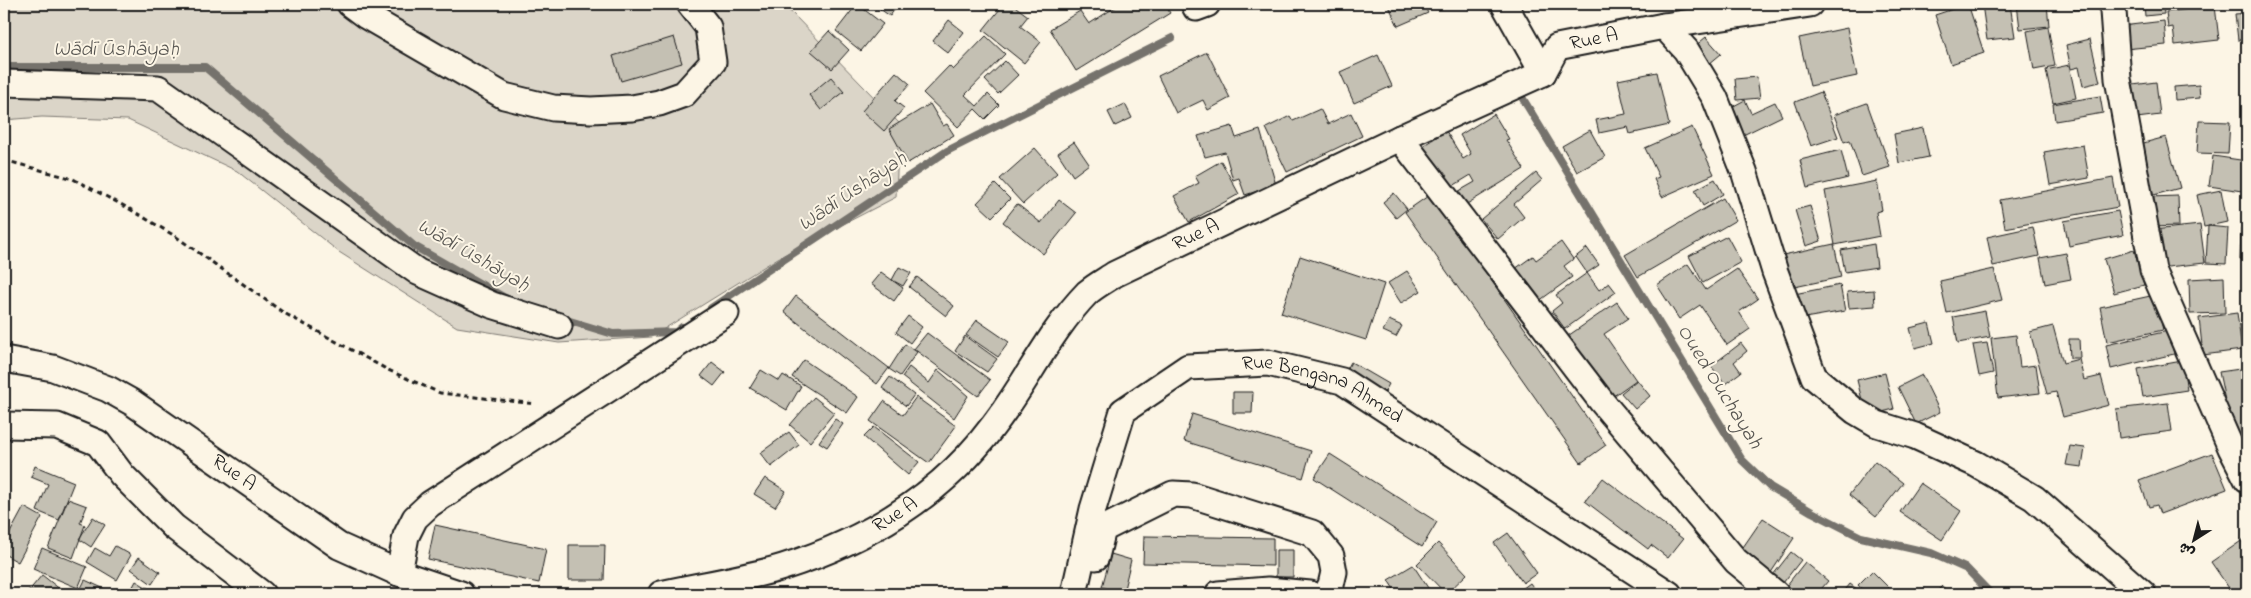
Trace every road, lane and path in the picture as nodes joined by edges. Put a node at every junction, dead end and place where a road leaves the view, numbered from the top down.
1 (350, 4) edge
2 (690, 4) edge
3 (1194, 4) edge
4 (1207, 4) edge
5 (1504, 4) edge
6 (1810, 4) edge
7 (2115, 4) edge
8 (1664, 26) junction
9 (1543, 73) junction
10 (4, 83) edge
11 (1400, 138) junction
12 (4, 160) edge
13 (726, 313) dead end
14 (559, 326) dead end
15 (4, 359) edge
16 (539, 405) dead end
17 (4, 425) edge
18 (2247, 479) edge
19 (399, 573) junction
20 (262, 594) edge
21 (461, 594) edge
22 (661, 594) edge
23 (1074, 594) edge
24 (1087, 594) edge
25 (1218, 594) edge
26 (1310, 594) edge
27 (1326, 594) edge
28 (1669, 594) edge
29 (1776, 594) edge
30 (2143, 594) edge

1 - 2 street
3 - 4 street
5 - 9 street
6 - 8 street, Rue A
7 - 18 street
8 - 9 street, Rue A
8 - 30 street
9 - 11 street, Rue A
10 - 14 street
11 - 22 street, Rue A
11 - 29 street
12 - 16 path
13 - 19 street
15 - 19 street, Rue A
17 - 20 street
19 - 21 street, Rue A
23 - 28 street, Rue Bengana Ahmed
24 - 27 street
25 - 26 street

